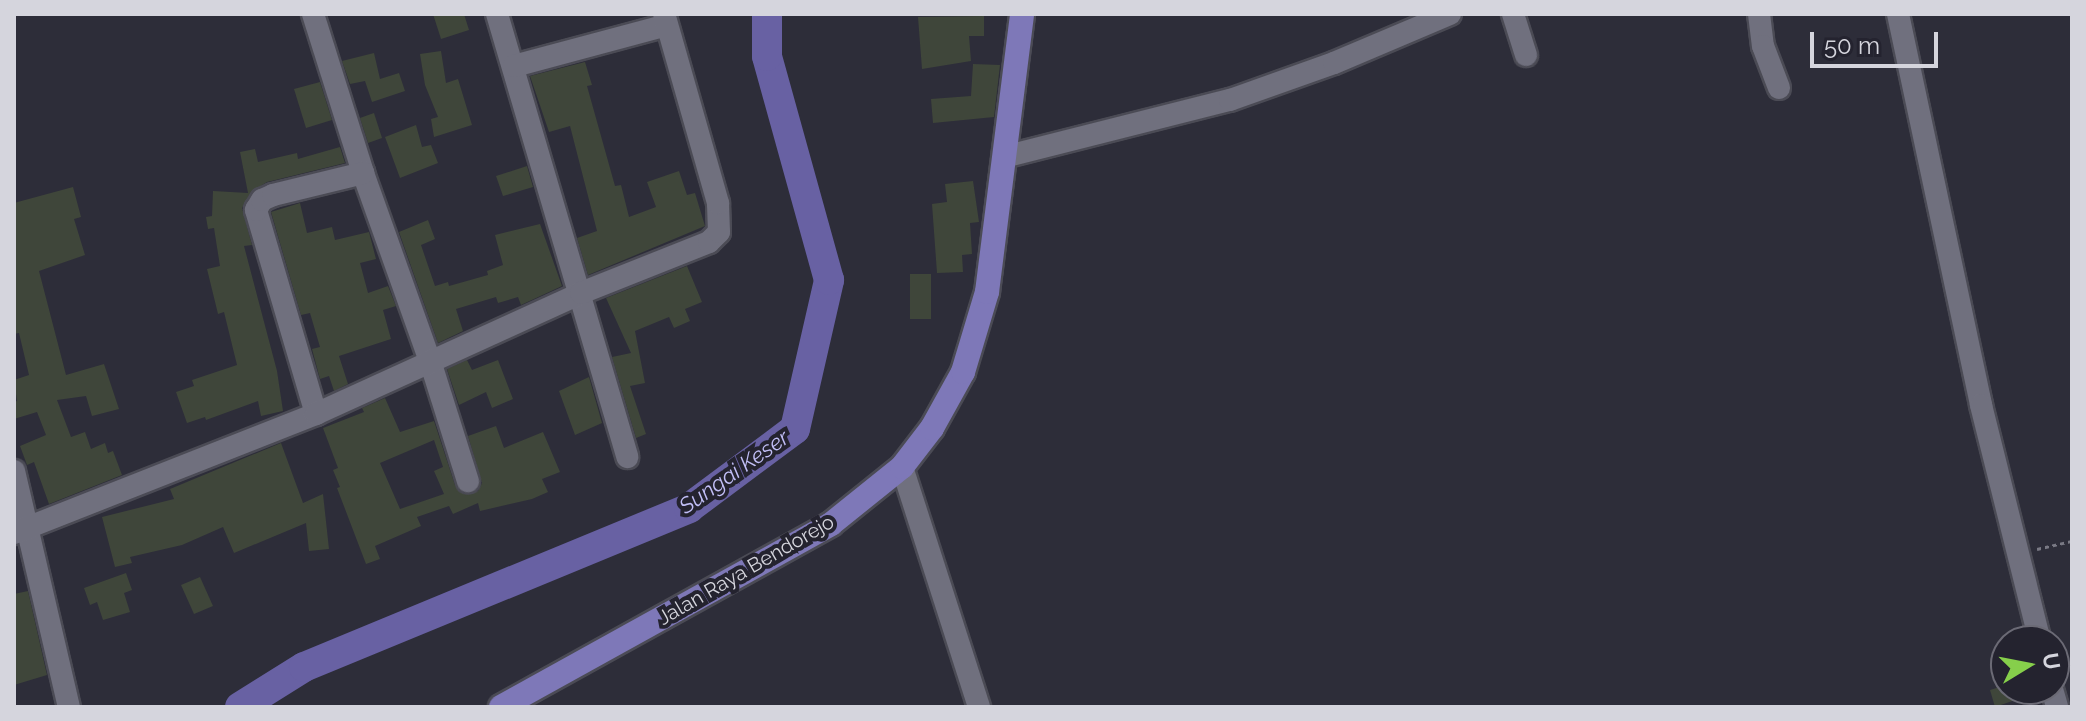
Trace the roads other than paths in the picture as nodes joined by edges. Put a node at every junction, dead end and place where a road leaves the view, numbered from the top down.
1 (313, 14) edge
2 (497, 14) edge
3 (1022, 14) edge
4 (1450, 14) edge
5 (1513, 14) edge
6 (1759, 14) edge
7 (1898, 14) edge
8 (666, 20) edge
9 (1526, 55) dead end
10 (514, 66) junction
11 (1779, 88) dead end
12 (1004, 157) junction
13 (363, 173) junction
14 (581, 293) junction
15 (431, 364) junction
16 (316, 414) junction
17 (627, 457) dead end
18 (902, 467) junction
19 (14, 471) edge
20 (468, 481) dead end
21 (21, 530) edge
22 (2036, 625) edge
23 (69, 707) edge
24 (501, 707) edge
25 (979, 707) edge

1 - 13 street
2 - 10 street
3 - 12 main road, Jalan Raya Bendorejo
4 - 12 street
5 - 9 street
6 - 11 street
7 - 22 street
8 - 10 street
8 - 14 street
10 - 14 street
12 - 18 main road, Jalan Raya Bendorejo
13 - 15 street
13 - 16 street
14 - 15 street
14 - 17 street
15 - 16 street
15 - 20 street
16 - 21 street
18 - 24 main road, Jalan Raya Bendorejo
18 - 25 street
19 - 21 street
21 - 23 street

